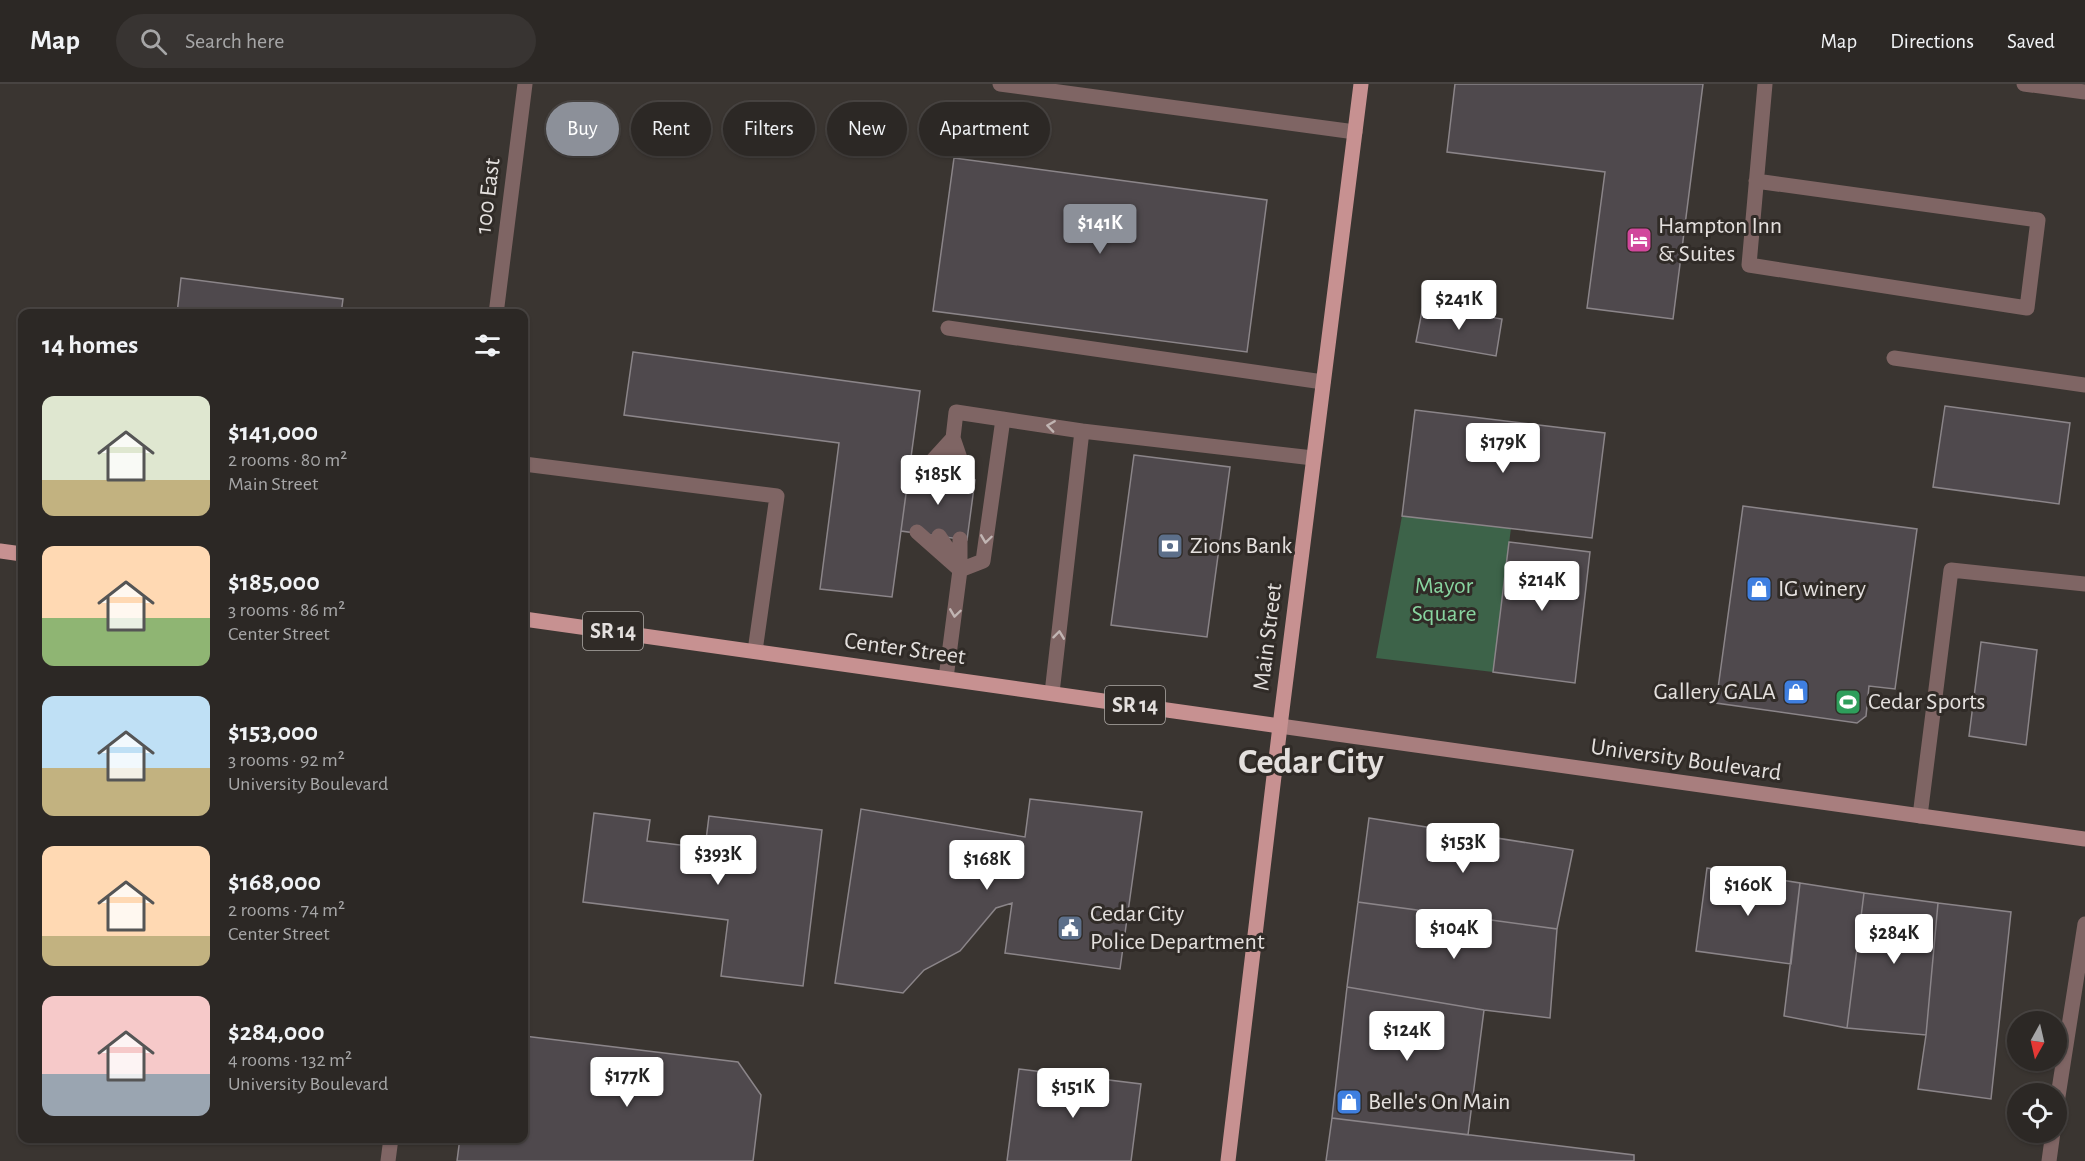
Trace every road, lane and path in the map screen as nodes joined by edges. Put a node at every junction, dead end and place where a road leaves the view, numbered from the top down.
1 (525, 84) edge
2 (1000, 84) edge
3 (1361, 84) edge
4 (1765, 84) edge
5 (2024, 84) edge
6 (2085, 92) edge
7 (1355, 132) junction
8 (1756, 181) junction
9 (497, 309) edge
10 (948, 328) dead end
11 (1894, 358) dead end
12 (1323, 382) junction
13 (2085, 385) edge
14 (1003, 419) junction
15 (1082, 430) junction
16 (953, 438) junction
17 (1313, 458) junction
18 (528, 465) edge
19 (922, 472) dead end
20 (945, 476) dead end
21 (967, 479) dead end
22 (917, 532) dead end
23 (939, 536) dead end
24 (960, 538) dead end
25 (0, 551) edge
26 (18, 553) edge
27 (960, 570) junction
28 (2085, 584) edge
29 (528, 620) edge
30 (755, 651) junction
31 (946, 678) junction
32 (1052, 693) junction
33 (1280, 726) junction
34 (1920, 816) junction
35 (2085, 839) edge
36 (2085, 924) edge
37 (2060, 1083) edge
38 (390, 1143) edge
39 (2051, 1143) edge
40 (388, 1161) edge
41 (1228, 1161) edge
42 (2049, 1161) edge

1 - 9 street, 100 East
2 - 7 street
3 - 7 main road, Main Street
4 - 8 street
5 - 6 street
7 - 12 main road, Main Street
8 - 8 street
10 - 12 street
11 - 13 street
12 - 17 main road, Main Street
15 -> 14 street
14 - 16 street
14 -> 27 street
15 - 17 street
32 -> 15 street
16 - 19 street
16 - 20 street
16 - 21 street
17 - 33 main road, Main Street
18 - 30 street
22 - 27 street
23 - 27 street
24 - 27 street
25 - 26 main road
27 -> 31 street
28 - 34 street
29 - 30 main road, Center Street / SR 14
30 - 31 main road, Center Street / SR 14
31 - 32 main road, Center Street / SR 14
32 - 33 main road, Center Street / SR 14
33 - 34 main road, University Boulevard
33 - 41 main road, Main Street
34 - 35 main road, University Boulevard
36 - 37 street
38 - 40 street
39 - 42 street

